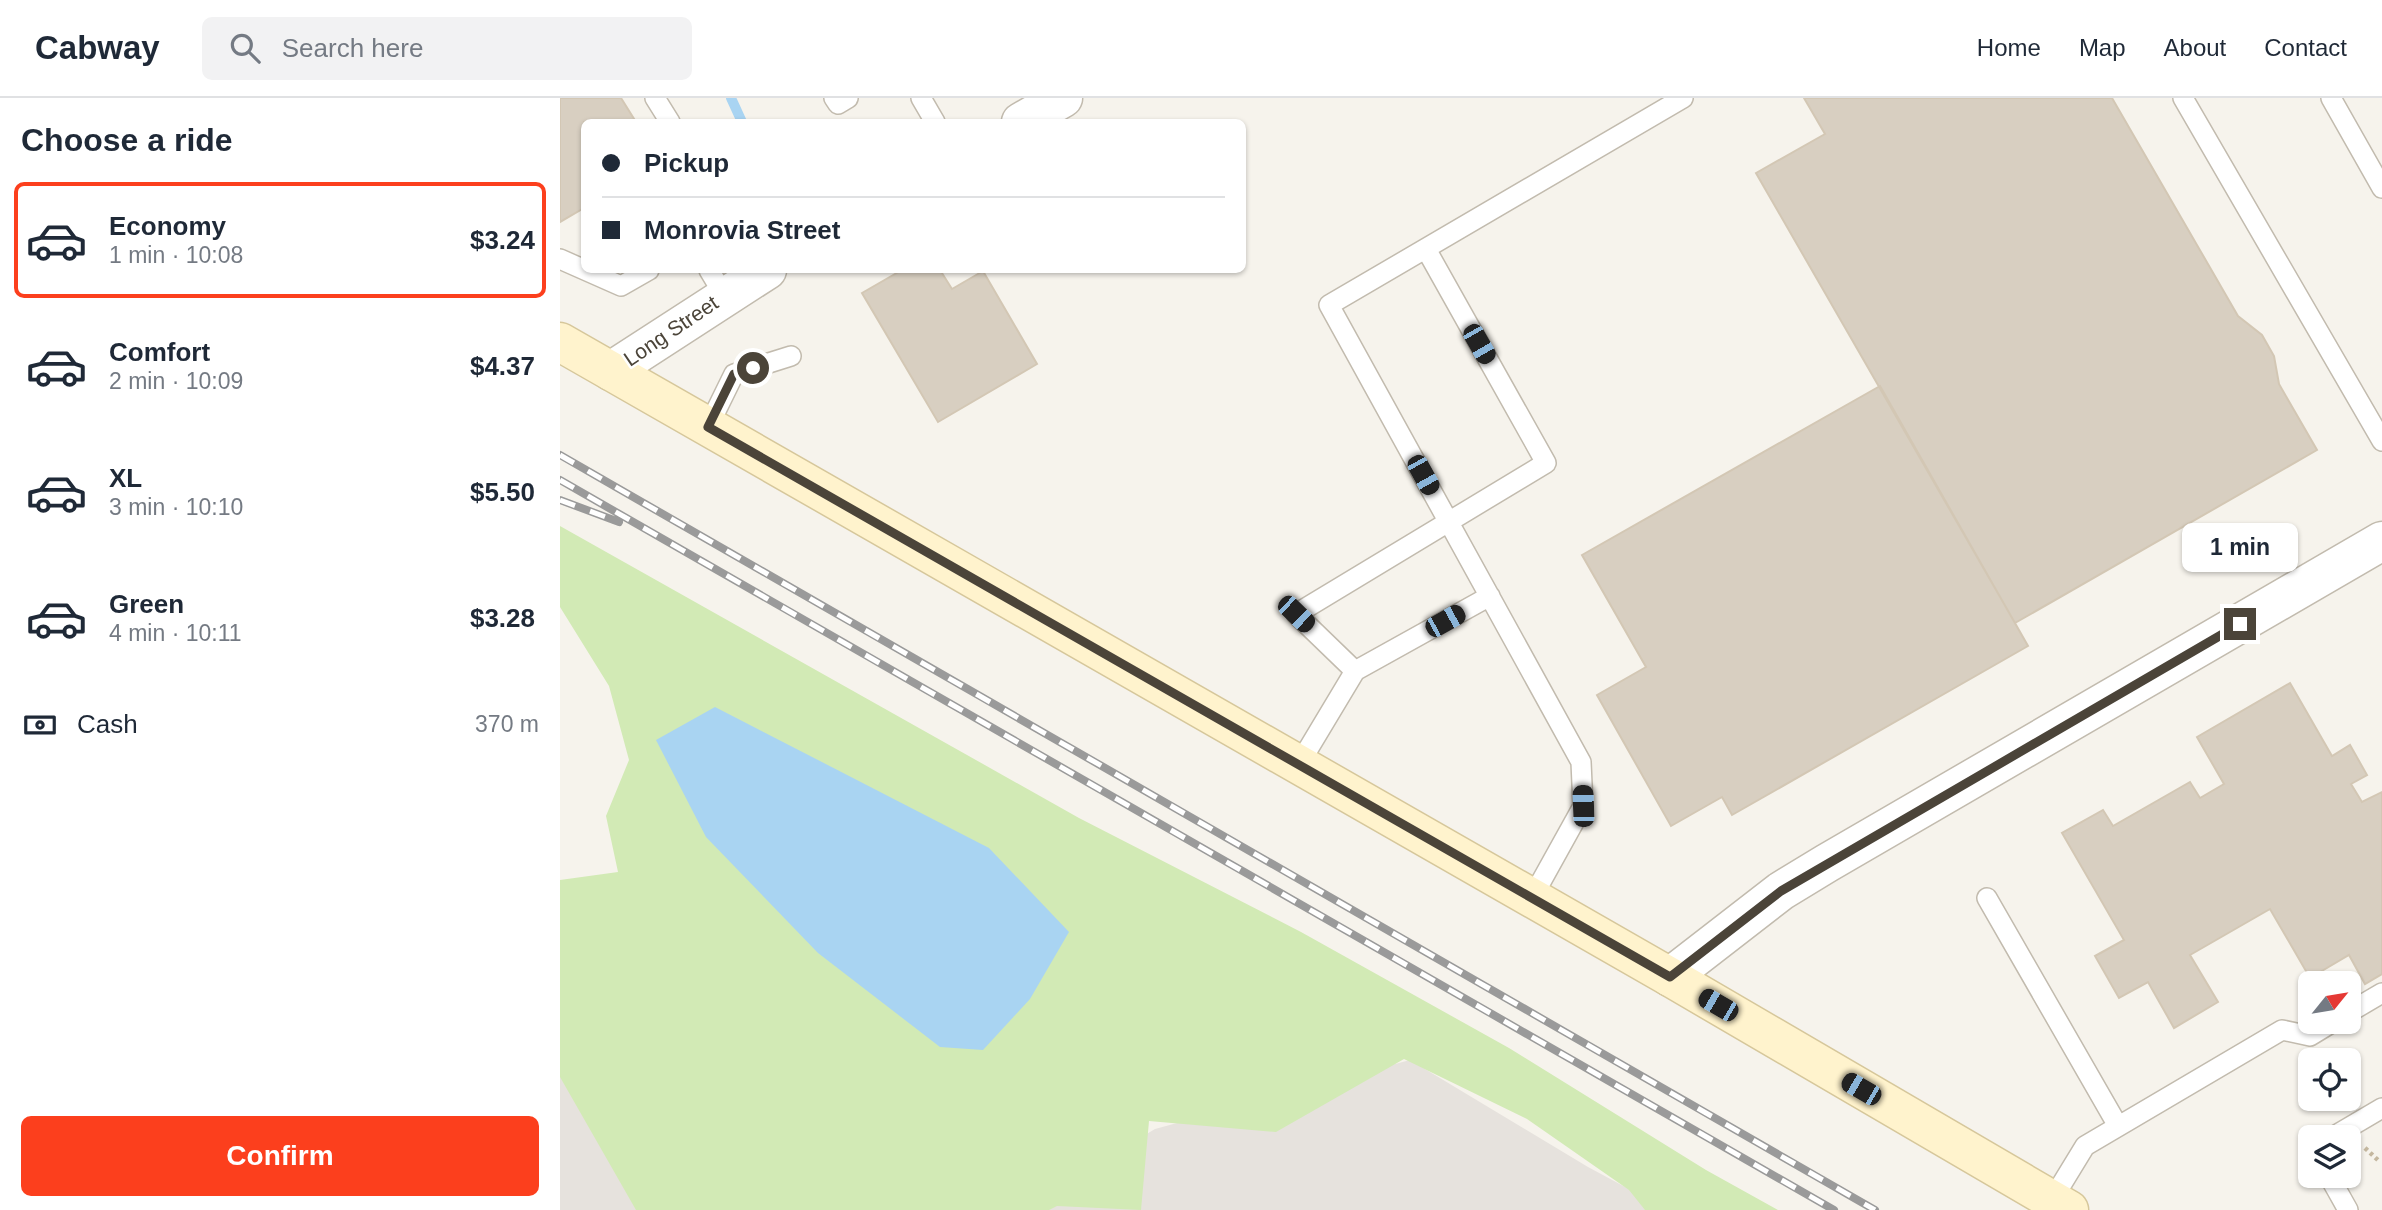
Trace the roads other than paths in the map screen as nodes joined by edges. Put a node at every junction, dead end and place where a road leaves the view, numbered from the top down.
1 (655, 98) edge
2 (834, 98) edge
3 (848, 98) edge
4 (921, 98) edge
5 (1063, 98) edge
6 (1683, 98) edge
7 (2183, 98) edge
8 (2331, 98) edge
9 (668, 119) edge
10 (933, 119) edge
11 (1026, 119) edge
12 (2382, 188) edge
13 (1426, 249) junction
14 (560, 259) edge
15 (581, 268) edge
16 (592, 273) edge
17 (644, 273) edge
18 (756, 273) edge
19 (717, 283) edge
20 (560, 342) edge
21 (791, 356) dead end
22 (611, 371) junction
23 (708, 427) junction
24 (2382, 441) edge
25 (1450, 523) junction
26 (2382, 541) edge
27 (1490, 596) junction
28 (1355, 671) junction
29 (1298, 766) junction
30 (1532, 898) junction
31 (1987, 898) dead end
32 (1670, 977) junction
33 (2382, 993) edge
34 (2361, 1005) edge
35 (2298, 1033) edge
36 (2382, 1108) edge
37 (2353, 1125) edge
38 (2118, 1126) junction
39 (2336, 1188) edge
40 (2060, 1205) edge
41 (2348, 1210) edge

1 - 9 lane
2 - 3 lane
4 - 10 lane
5 - 11 street
6 - 13 lane
7 - 24 lane
8 - 12 lane
13 - 25 lane
13 - 25 lane
14 - 15 lane
16 - 17 lane
18 - 19 street, Long Street
19 - 22 street, Long Street
20 - 22 main road
21 - 23 lane
22 - 23 main road
23 - 29 main road
25 - 27 lane
25 - 28 lane
26 - 32 street
27 - 28 lane
27 - 30 lane
28 - 29 lane
29 - 30 main road
30 - 32 main road
31 - 38 lane
32 - 40 main road
33 - 34 lane
35 - 38 lane
36 - 37 lane
38 - 40 lane
39 - 41 lane

